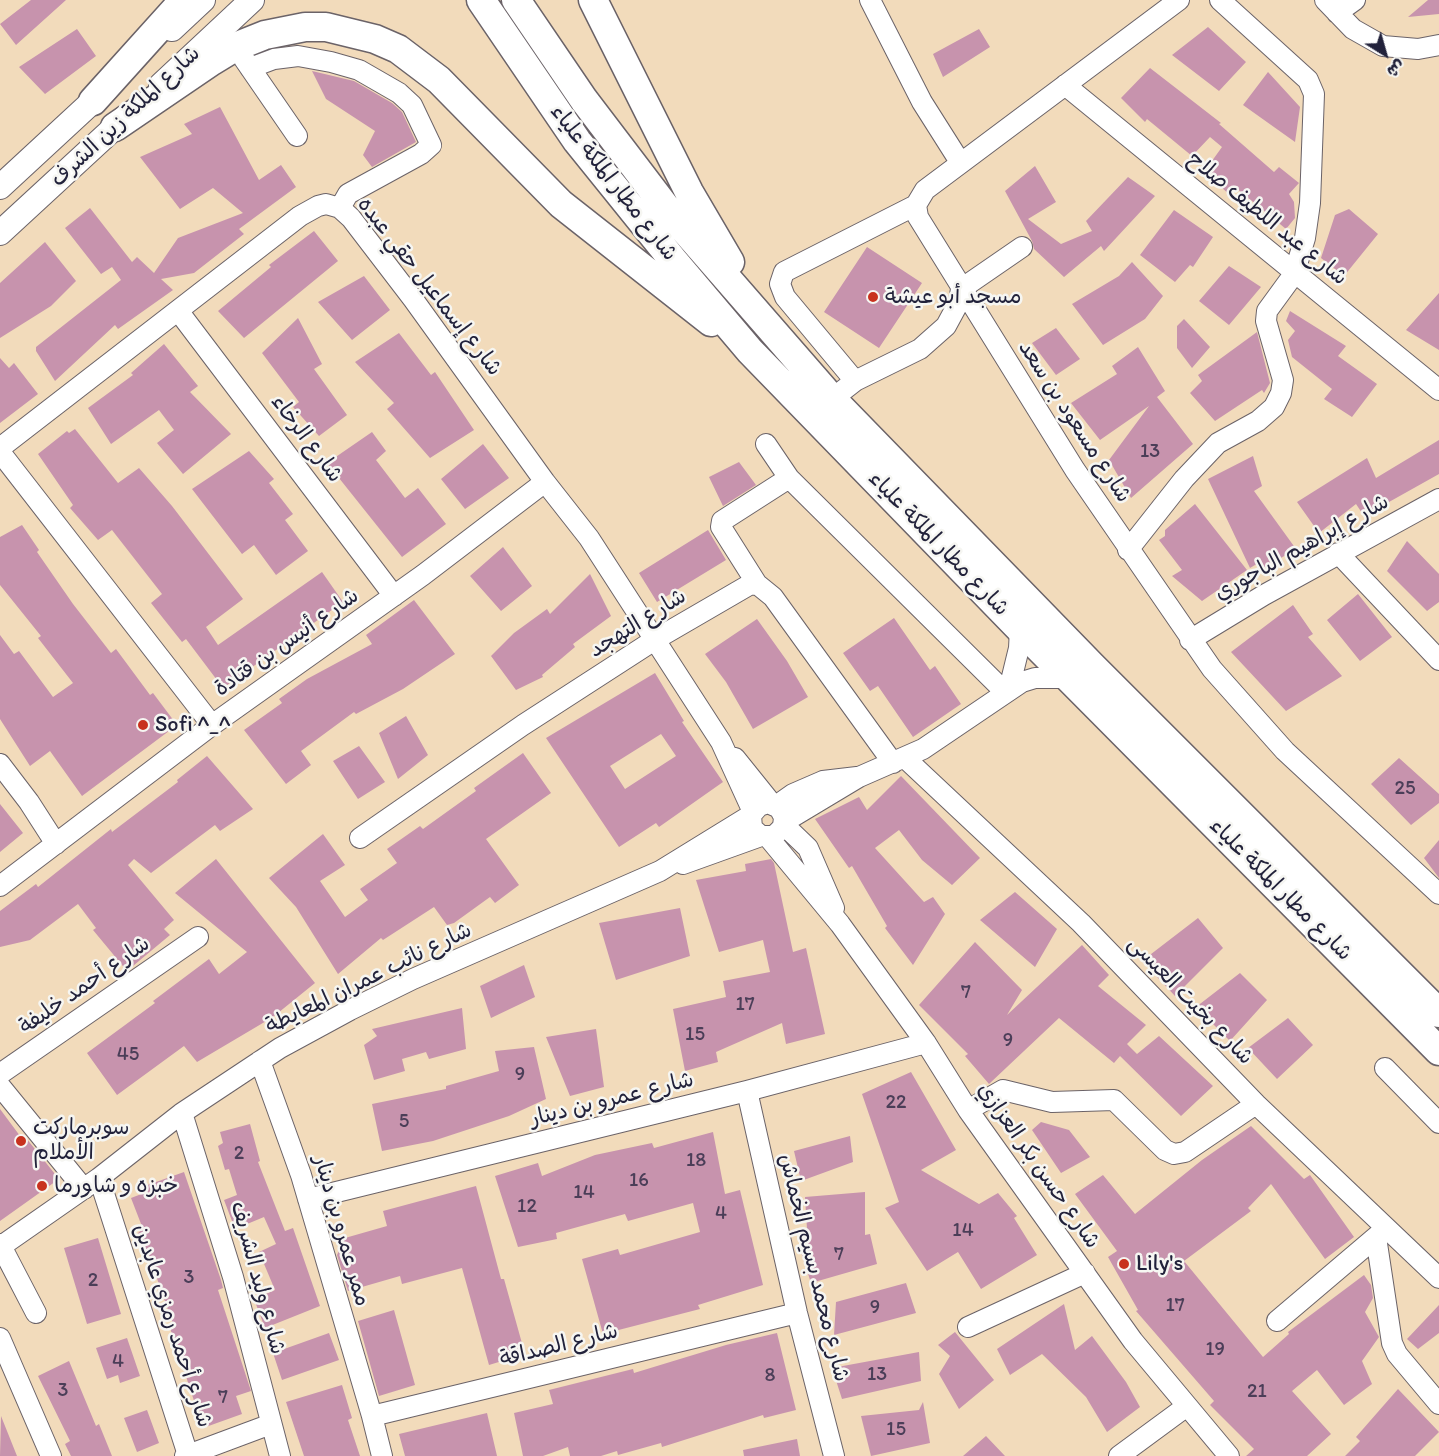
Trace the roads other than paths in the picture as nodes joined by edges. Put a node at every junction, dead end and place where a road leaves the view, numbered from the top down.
1 (184, 0) edge
2 (203, 0) edge
3 (252, 0) edge
4 (481, 0) edge
5 (516, 0) edge
6 (593, 0) edge
7 (870, 0) edge
8 (1179, 0) edge
9 (1220, 0) edge
10 (1355, 0) edge
11 (1331, 6) edge
12 (1439, 45) edge
13 (243, 58) junction
14 (1065, 85) junction
15 (93, 101) junction
16 (116, 127) junction
17 (297, 136) dead end
18 (960, 162) junction
19 (0, 187) edge
20 (916, 205) junction
21 (340, 208) junction
22 (0, 233) edge
23 (1022, 247) dead end
24 (1294, 274) junction
25 (961, 289) junction
26 (179, 312) junction
27 (766, 324) junction
28 (750, 351) junction
29 (1431, 372) edge
30 (855, 381) junction
31 (1439, 390) edge
32 (832, 399) junction
33 (766, 444) dead end
34 (0, 450) edge
35 (789, 478) junction
36 (545, 482) junction
37 (1439, 499) edge
38 (1128, 550) junction
39 (1338, 553) junction
40 (757, 584) junction
41 (394, 596) junction
42 (1020, 629) junction
43 (656, 639) junction
44 (1190, 640) junction
45 (1439, 660) edge
46 (1070, 678) junction
47 (1007, 691) junction
48 (212, 725) junction
49 (721, 742) junction
50 (899, 760) junction
51 (0, 764) edge
52 (752, 813) junction
53 (779, 814) junction
54 (765, 837) junction
55 (360, 838) dead end
56 (56, 844) junction
57 (660, 871) junction
58 (0, 886) edge
59 (1439, 894) edge
60 (840, 924) junction
61 (198, 937) dead end
62 (1439, 1013) edge
63 (926, 1042) junction
64 (1439, 1051) edge
65 (260, 1061) junction
66 (1385, 1068) dead end
67 (0, 1074) edge
68 (0, 1086) edge
69 (747, 1091) junction
70 (1256, 1104) junction
71 (968, 1110) junction
72 (183, 1113) junction
73 (1439, 1123) edge
74 (92, 1184) junction
75 (308, 1199) junction
76 (1381, 1233) junction
77 (0, 1246) edge
78 (1085, 1273) junction
79 (1439, 1278) edge
80 (36, 1313) dead end
81 (797, 1313) junction
82 (1277, 1321) dead end
83 (968, 1326) dead end
84 (0, 1338) edge
85 (1439, 1404) edge
86 (1187, 1406) junction
87 (372, 1416) junction
88 (271, 1424) junction
89 (187, 1455) edge
90 (51, 1456) edge
91 (280, 1456) edge
92 (382, 1456) edge
93 (834, 1456) edge
94 (1119, 1456) edge
95 (1229, 1456) edge

1 - 15 highway
2 - 15 main road, شارع الملكة زين الشرف
3 - 16 main road, شارع الملكة زين الشرف
4 - 28 highway, شارع مطار الملكة علياء
5 - 27 highway, شارع مطار الملكة علياء
6 - 27 highway
7 - 18 street
8 - 14 street
9 - 24 street
10 - 11 street
11 - 12 street
13 - 16 highway
13 - 17 street
13 - 21 street
13 - 28 highway
14 - 18 street
14 - 24 street, شارع عبد اللطيف صلاح
15 - 19 main road, شارع الملكة زين الشرف
16 - 22 main road, شارع الملكة زين الشرف
18 - 20 street
20 - 25 street, شارع مسعود بن سعد
20 - 30 street
21 - 26 street, شارع إسماعيل حقي عبده
21 - 36 street, شارع إسماعيل حقي عبده
23 - 25 street
24 - 29 street, شارع عبد اللطيف صلاح
24 - 38 street
25 - 30 street
25 - 38 street, شارع مسعود بن سعد
26 - 34 street, شارع إسماعيل حقي عبده
26 - 41 street, شارع الرخاء
27 - 32 highway, شارع مطار الملكة علياء
28 - 42 highway, شارع مطار الملكة علياء
29 - 31 street, شارع عبد اللطيف صلاح
30 - 32 street
32 - 62 highway, شارع مطار الملكة علياء
33 - 35 street
34 - 48 street, شارع إسماعيل حقي عبده
35 - 40 street
35 - 47 street
36 - 41 street, شارع أنيس بن قتادة
36 - 43 street, شارع إسماعيل حقي عبده
37 - 39 street, شارع إبراهيم الباجوري
38 - 44 street, شارع مسعود بن سعد
39 - 44 street, شارع إبراهيم الباجوري
39 - 45 street
40 - 43 street, شارع التهجد
40 - 50 street
41 - 48 street, شارع أنيس بن قتادة
42 - 46 highway, شارع مطار الملكة علياء
42 - 47 street
43 - 49 street, شارع إسماعيل حقي عبده
43 - 55 street, شارع التهجد
44 - 59 street, شارع مسعود بن سعد
46 - 47 street
46 - 64 highway, شارع مطار الملكة علياء
47 - 50 street
48 - 56 street, شارع أنيس بن قتادة
49 - 52 street, شارع إسماعيل حقي عبده
49 - 53 street, شارع إسماعيل حقي عبده
50 - 53 street
50 - 70 street, شارع بخيت العيسى
51 - 56 street
52 - 53 street
52 - 54 street
52 - 57 street, شارع نائب عمران المعايطة
53 - 54 street
53 - 60 street, شارع حسن بكر العزازي
54 - 57 street, شارع نائب عمران المعايطة
54 - 60 street, شارع حسن بكر العزازي
56 - 58 street, شارع أنيس بن قتادة
57 - 65 street, شارع نائب عمران المعايطة
60 - 63 street, شارع حسن بكر العزازي
61 - 67 street, شارع أحمد خليفة
63 - 69 street, شارع عمرو بن دينار
63 - 71 street, شارع حسن بكر العزازي
65 - 72 street, شارع نائب عمران المعايطة
65 - 75 street, ممر عمرو بن دينار
66 - 73 street
68 - 74 street
69 - 75 street, شارع عمرو بن دينار
69 - 81 street, شارع محمد بسيم الخماش
70 - 71 street
70 - 76 street, شارع بخيت العيسى
71 - 78 street, شارع حسن بكر العزازي
72 - 74 street, شارع نائب عمران المعايطة
72 - 88 street, شارع وليد الشريف
74 - 77 street, شارع نائب عمران المعايطة
74 - 89 street, شارع أحمد رمزي عابدين
75 - 87 street, ممر عمرو بن دينار
76 - 79 street, شارع بخيت العيسى
76 - 82 street
76 - 85 street
77 - 80 street
78 - 83 street
78 - 86 street, شارع حسن بكر العزازي
81 - 87 street, شارع الصداقة
81 - 93 street, شارع محمد بسيم الخماش
84 - 90 street
86 - 94 street
86 - 95 street, شارع حسن بكر العزازي
87 - 92 street
88 - 89 street
88 - 91 street, شارع وليد الشريف

